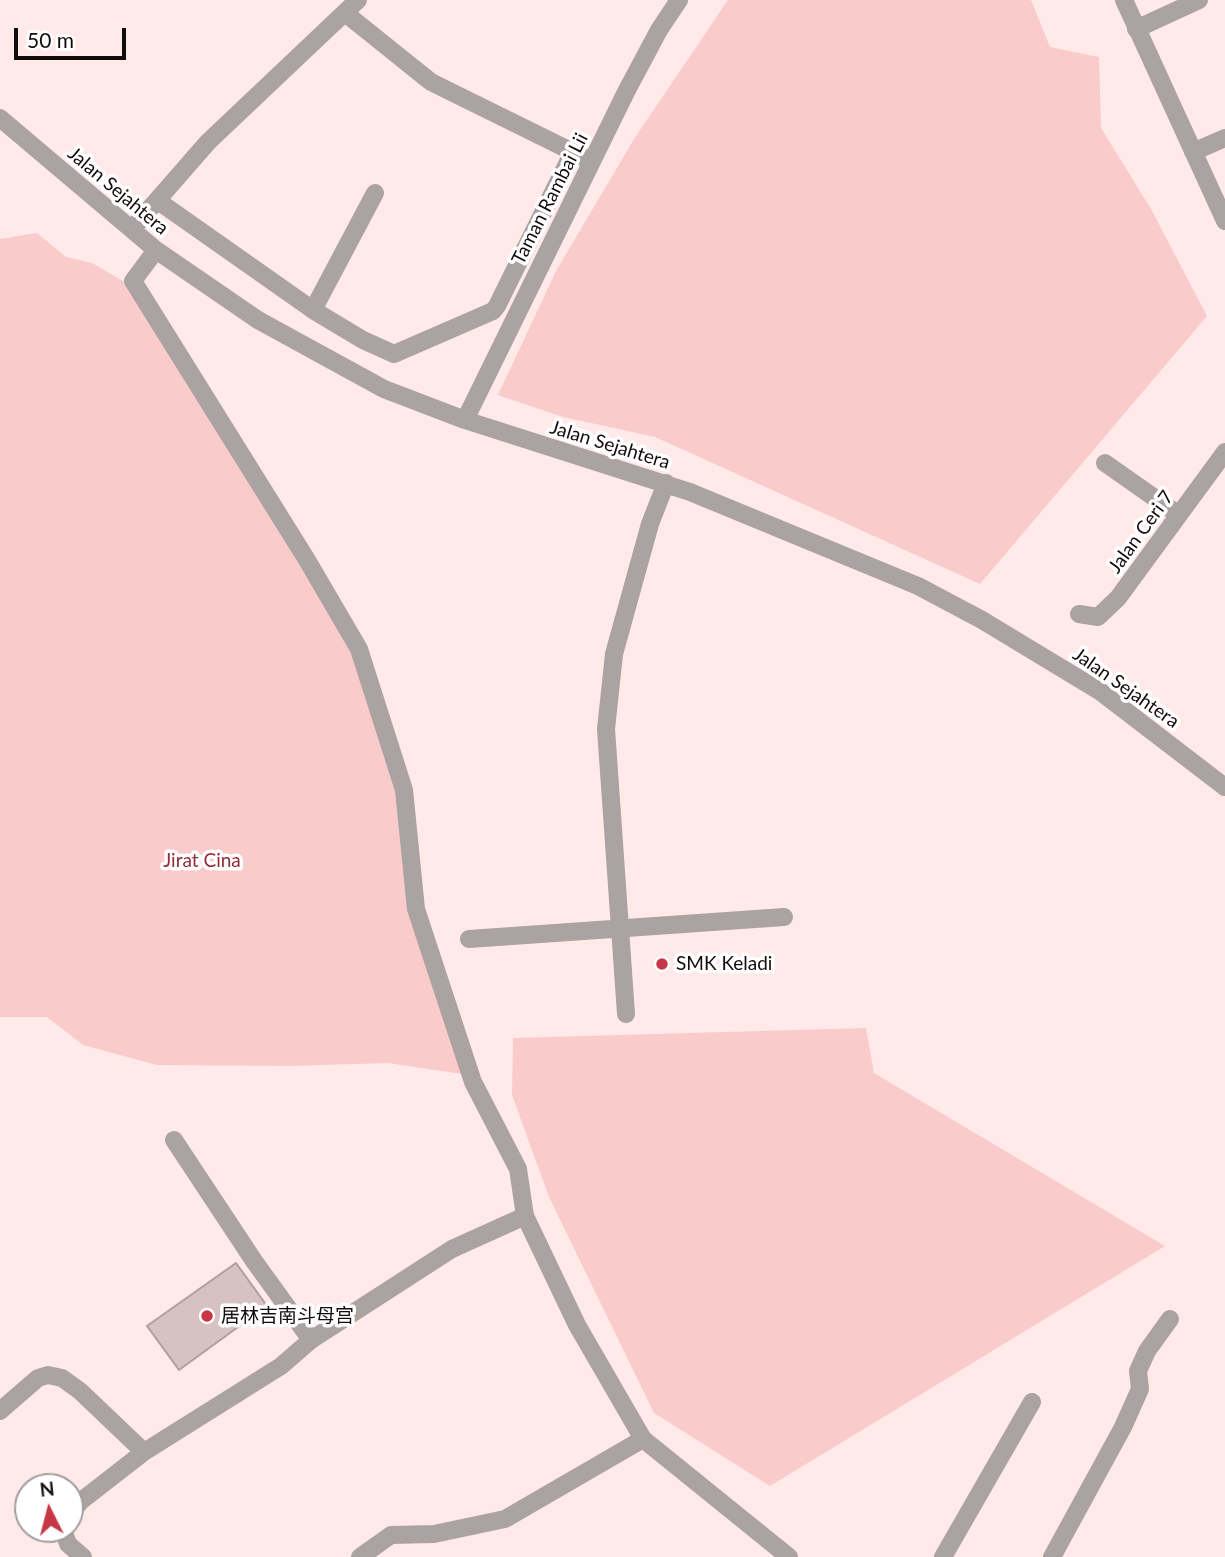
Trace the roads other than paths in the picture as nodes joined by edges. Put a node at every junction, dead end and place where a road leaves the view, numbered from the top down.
1 (358, 0) edge
2 (679, 0) edge
3 (1124, 0) edge
4 (1199, 0) edge
5 (345, 13) junction
6 (1136, 29) junction
7 (0, 118) edge
8 (1225, 138) edge
9 (573, 152) junction
10 (1193, 152) junction
11 (593, 162) junction
12 (375, 193) dead end
13 (158, 201) junction
14 (1225, 221) edge
15 (132, 229) junction
16 (156, 250) junction
17 (313, 310) junction
18 (465, 420) junction
19 (1225, 452) edge
20 (1105, 463) dead end
21 (666, 483) junction
22 (1179, 515) junction
23 (1079, 614) dead end
24 (1225, 787) edge
25 (784, 917) dead end
26 (620, 929) junction
27 (468, 939) dead end
28 (626, 1014) dead end
29 (174, 1140) dead end
30 (525, 1216) junction
31 (1170, 1319) dead end
32 (311, 1340) junction
33 (1032, 1402) dead end
34 (0, 1412) edge
35 (643, 1439) junction
36 (144, 1452) junction
37 (84, 1499) edge
38 (68, 1543) edge
39 (83, 1557) edge
40 (360, 1557) edge
41 (789, 1557) edge
42 (943, 1557) edge
43 (1052, 1557) edge

1 - 5 street
2 - 11 street, Taman Rambai Lii
3 - 6 street
4 - 6 street
5 - 9 street
5 - 13 street
6 - 10 street
7 - 15 street, Jalan Sejahtera
8 - 10 street
9 - 11 street
9 - 17 street
10 - 14 street
11 - 18 street, Taman Rambai Lii
12 - 17 street
13 - 15 street
13 - 17 street
15 - 16 street, Jalan Sejahtera
16 - 18 street, Jalan Sejahtera
16 - 30 street
18 - 21 street, Jalan Sejahtera
19 - 22 street, Jalan Ceri 7
20 - 22 street
21 - 24 street, Jalan Sejahtera
21 - 26 street
22 - 23 street, Jalan Ceri 7
25 - 26 street
26 - 27 street
26 - 28 street
29 - 32 street
30 - 32 street
30 - 35 street
31 - 43 street
32 - 36 street
33 - 42 street
34 - 36 street
35 - 40 street
35 - 41 street
36 - 37 street
38 - 39 street

